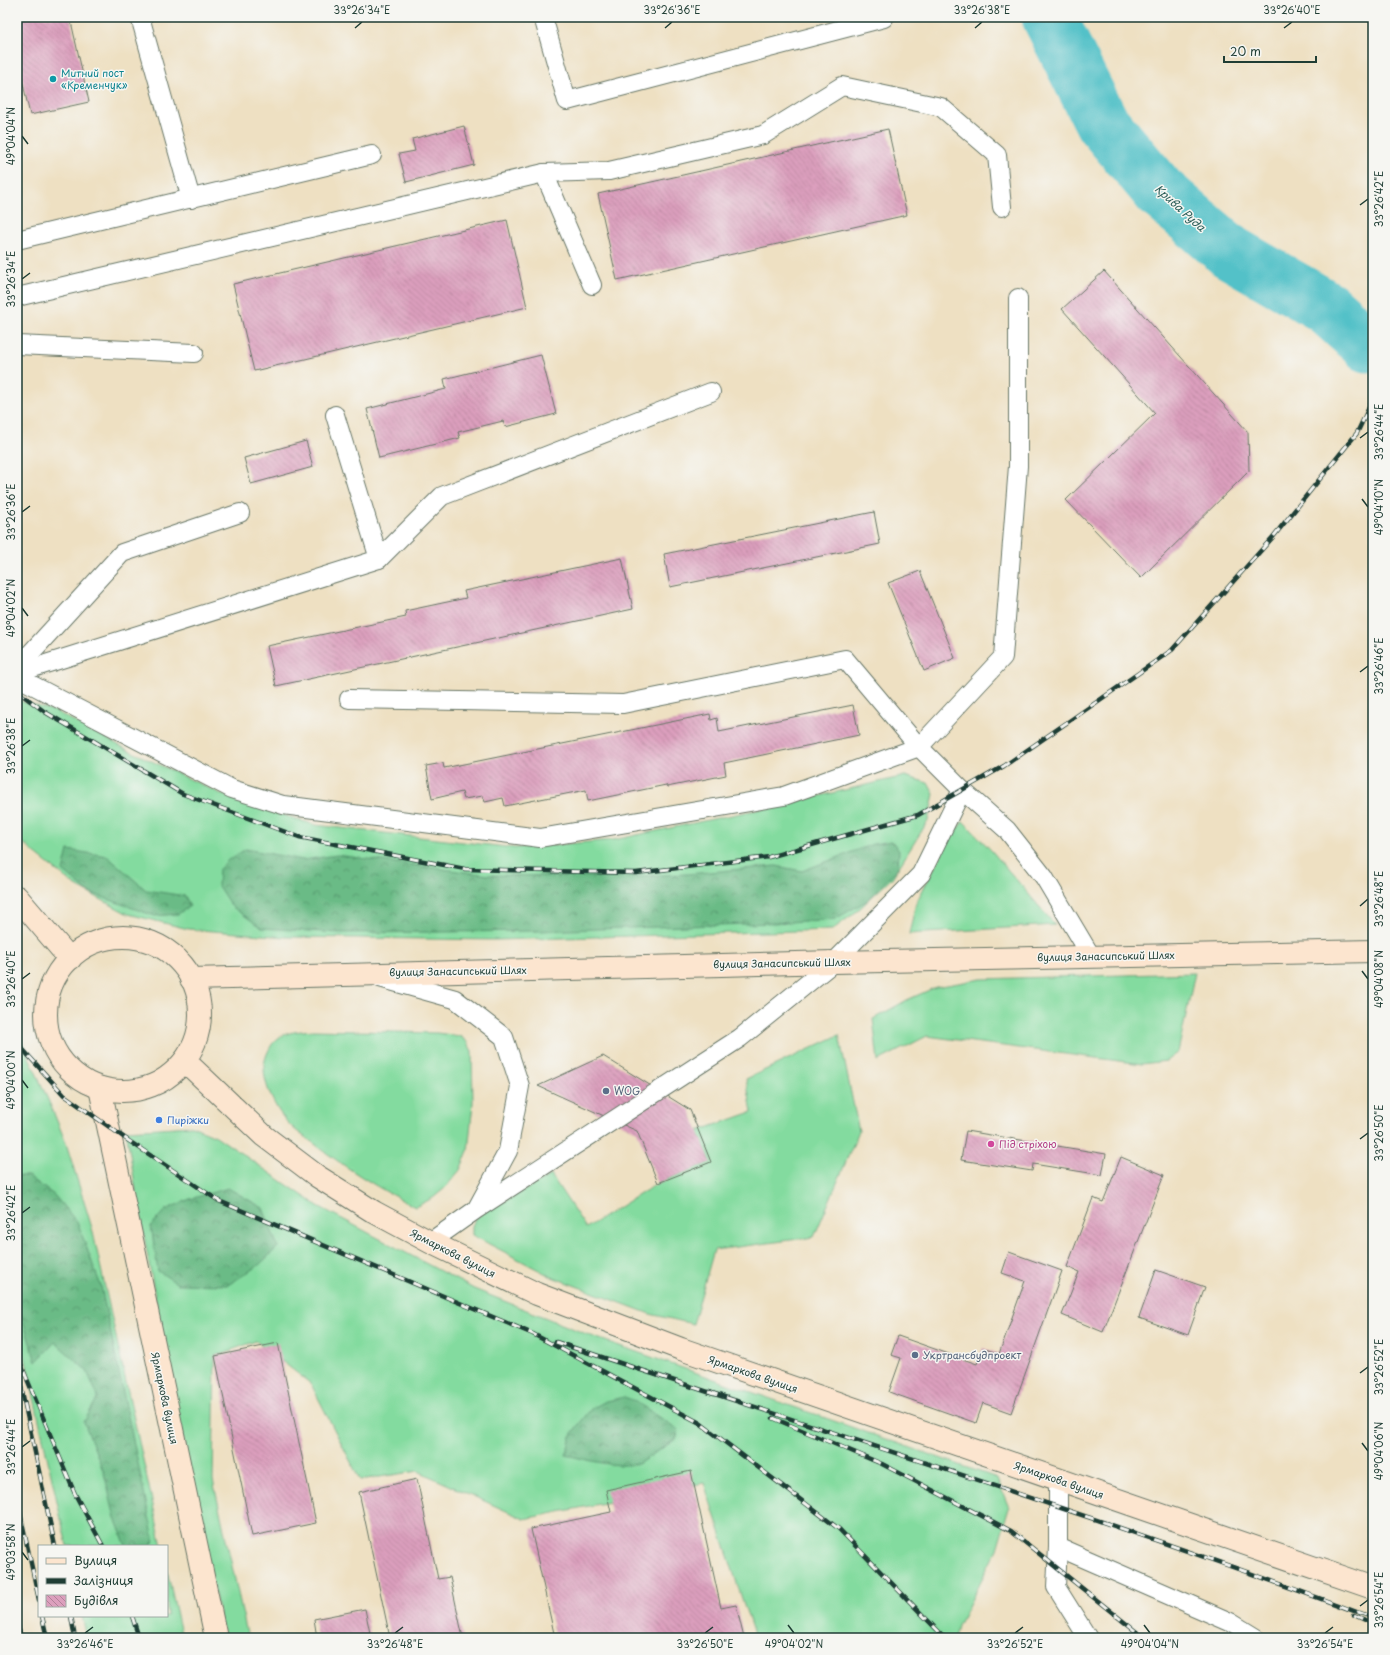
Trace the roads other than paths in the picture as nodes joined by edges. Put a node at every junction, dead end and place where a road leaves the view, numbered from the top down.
1 (140, 17) edge
2 (543, 17) edge
3 (884, 18) dead end
4 (372, 155) dead end
5 (544, 173) junction
6 (191, 199) junction
7 (1002, 207) dead end
8 (17, 240) edge
9 (592, 285) dead end
10 (17, 297) edge
11 (1018, 298) dead end
12 (17, 345) edge
13 (194, 353) dead end
14 (711, 392) dead end
15 (335, 415) dead end
16 (240, 513) dead end
17 (379, 559) junction
18 (17, 668) edge
19 (17, 673) edge
20 (17, 678) edge
21 (349, 699) dead end
22 (920, 747) junction
23 (962, 790) junction
24 (17, 897) edge
25 (1373, 951) edge
26 (1091, 956) junction
27 (70, 959) junction
28 (834, 962) junction
29 (366, 974) junction
30 (191, 979) junction
31 (185, 1061) junction
32 (100, 1088) junction
33 (477, 1209) junction
34 (430, 1242) junction
35 (1058, 1480) junction
36 (1058, 1546) junction
37 (1373, 1588) edge
38 (216, 1638) edge
39 (1088, 1638) edge
40 (1256, 1638) edge

1 - 6 lane
2 - 3 lane
4 - 6 lane
5 - 7 lane
5 - 9 lane
5 - 10 lane
6 - 8 lane
11 - 22 lane
12 - 13 lane
14 - 17 lane
15 - 17 lane
16 - 18 lane
17 - 19 lane
20 - 22 lane
21 - 22 lane
22 - 23 lane
23 - 26 lane
23 - 28 lane
24 - 27 street
25 - 26 street, вулиця Занасипський Шлях
26 - 28 street, вулиця Занасипський Шлях
27 - 30 street
27 - 32 street
28 - 29 street, вулиця Занасипський Шлях
28 - 33 lane
29 - 30 street, вулиця Занасипський Шлях
29 - 33 lane
30 - 31 street
31 - 32 street
31 - 34 street, Ярмаркова вулиця
32 - 38 street, Ярмаркова вулиця
33 - 34 lane
34 - 35 street, Ярмаркова вулиця
35 - 36 lane
35 - 37 street, Ярмаркова вулиця
36 - 39 lane
36 - 40 lane

